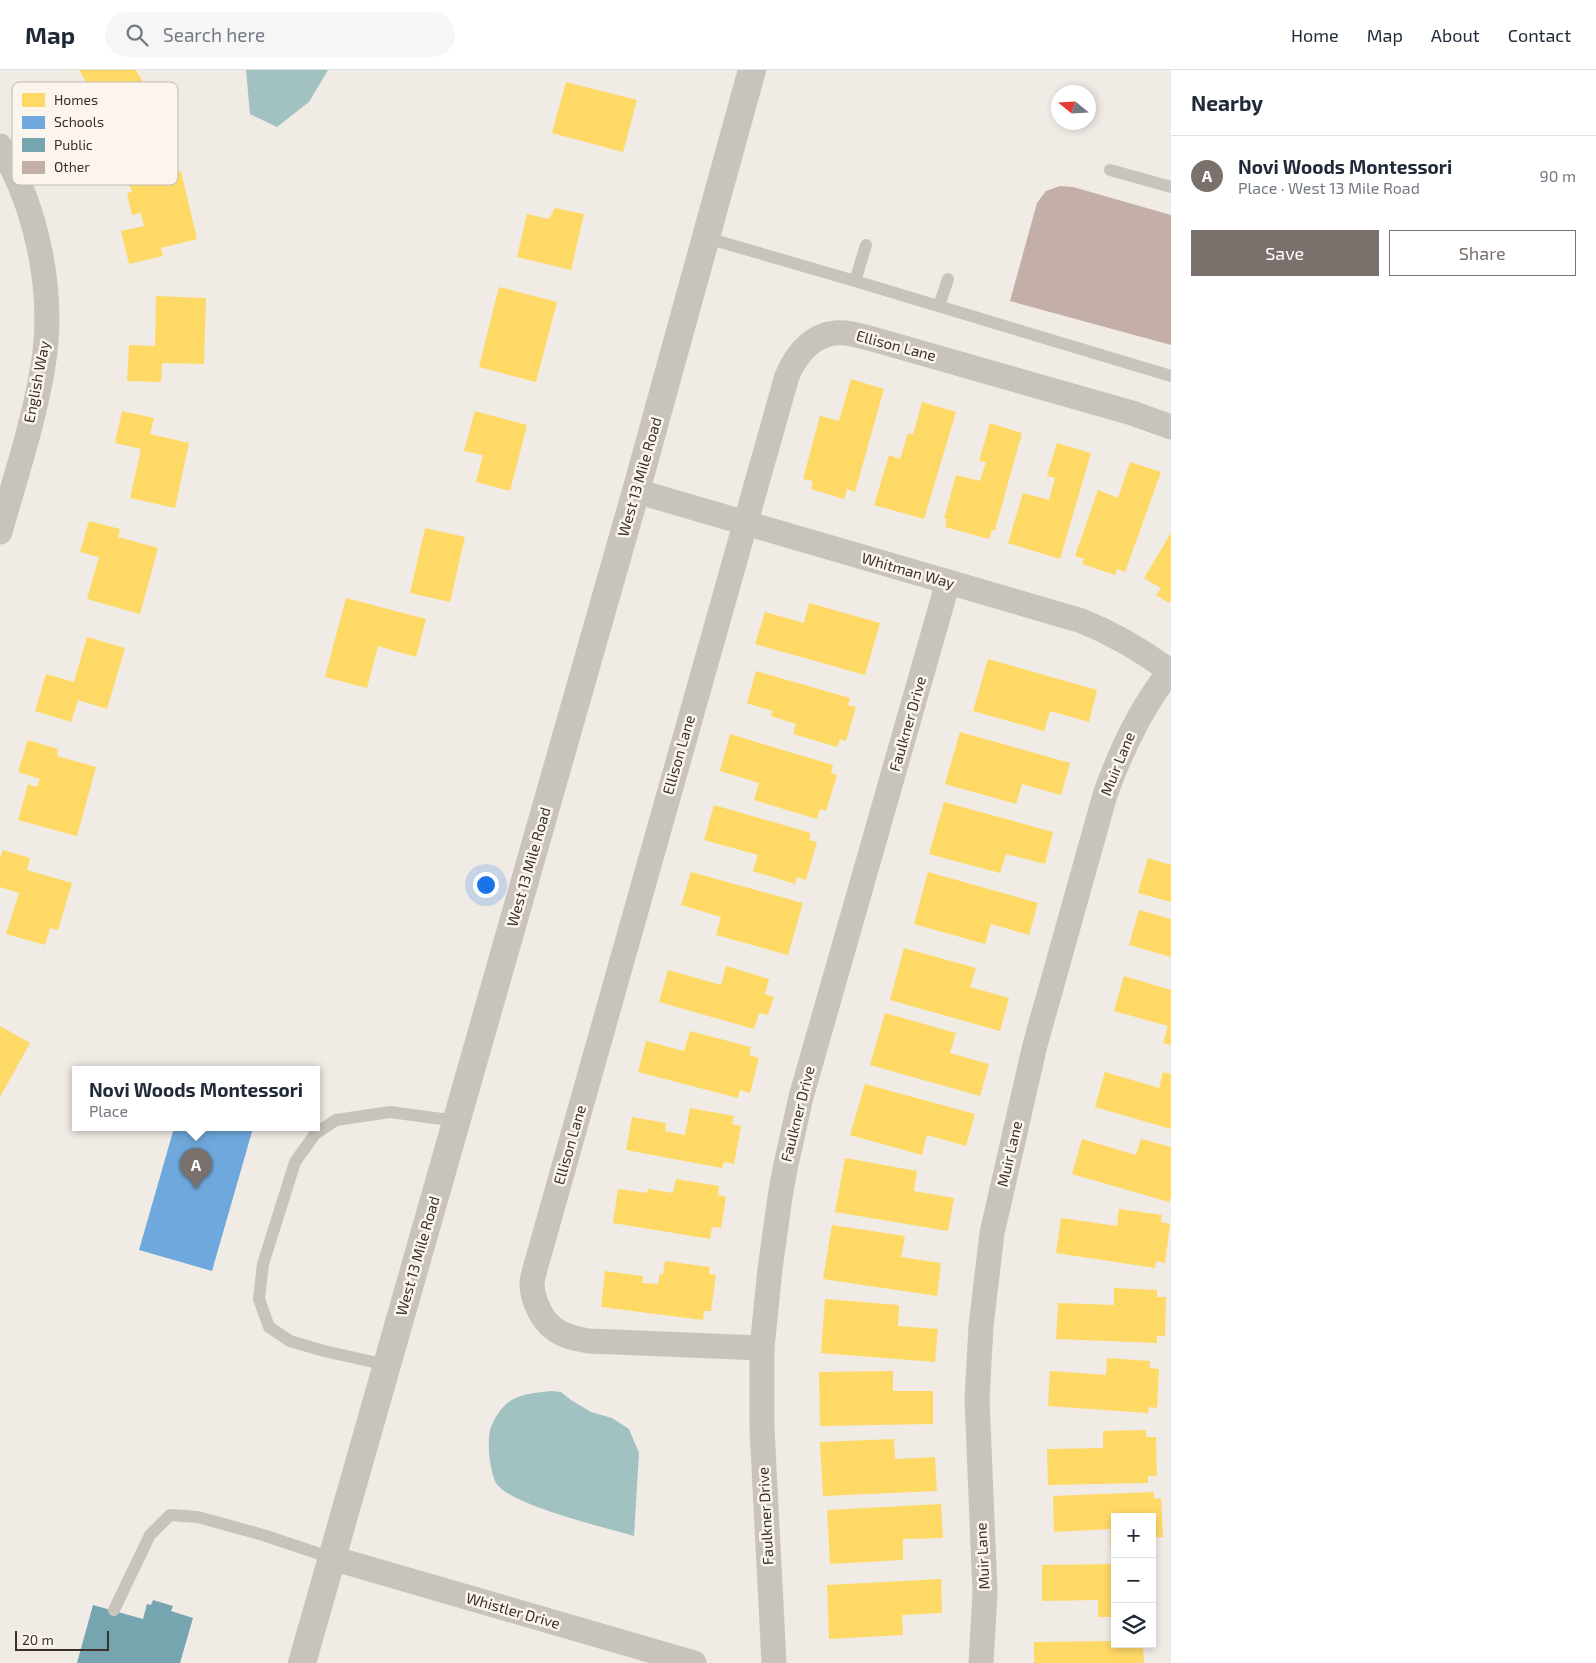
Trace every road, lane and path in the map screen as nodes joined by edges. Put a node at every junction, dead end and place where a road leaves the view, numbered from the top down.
1 (752, 70) edge
2 (0, 146) edge
3 (12, 169) edge
4 (1110, 170) dead end
5 (19, 185) edge
6 (1171, 187) edge
7 (707, 238) junction
8 (866, 245) dead end
9 (948, 279) dead end
10 (855, 281) junction
11 (939, 306) junction
12 (1171, 376) edge
13 (1171, 427) edge
14 (636, 491) junction
15 (745, 523) junction
16 (0, 532) edge
17 (948, 582) junction
18 (1171, 672) edge
19 (457, 1121) junction
20 (320, 1131) edge
21 (320, 1131) edge
22 (762, 1348) junction
23 (387, 1365) junction
24 (332, 1558) junction
25 (114, 1610) dead end
26 (302, 1663) edge
27 (694, 1663) edge
28 (774, 1663) edge
29 (981, 1663) edge

1 - 7 street, West 13 Mile Road
2 - 3 street, English Way
4 - 6 lane
5 - 16 street, English Way
7 - 10 lane
7 - 14 street, West 13 Mile Road
8 - 10 lane
9 - 11 lane
10 - 11 lane
11 - 12 lane
13 - 15 street, Ellison Lane
14 - 15 street, Whitman Way
14 - 19 street, West 13 Mile Road
15 - 17 street, Whitman Way
15 - 22 street, Ellison Lane
17 - 18 street, Whitman Way
17 - 22 street, Faulkner Drive
18 - 29 street, Muir Lane
19 - 20 lane
19 - 23 street, West 13 Mile Road
21 - 23 lane
22 - 28 street, Faulkner Drive
23 - 24 street, West 13 Mile Road
24 - 25 lane
24 - 26 street, West 13 Mile Road
24 - 27 street, Whistler Drive

